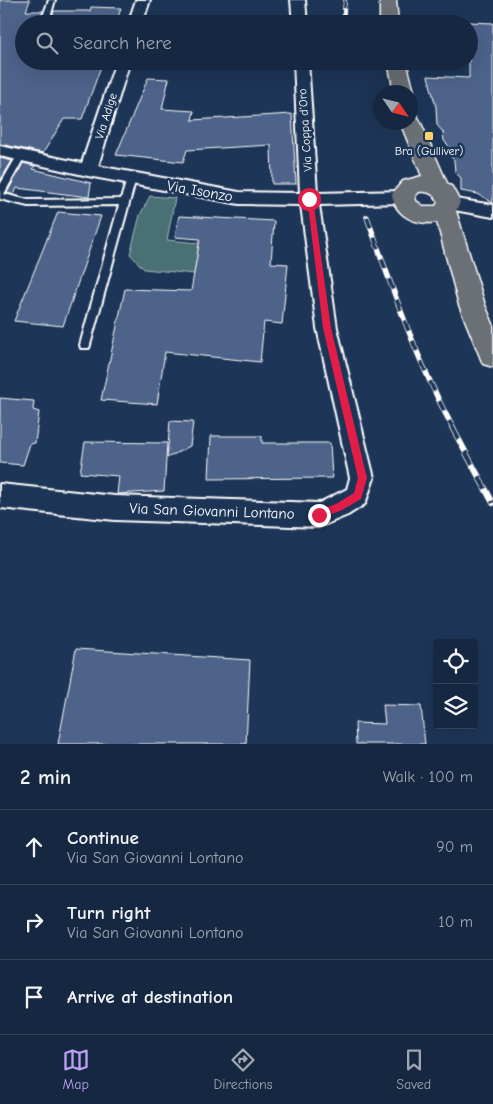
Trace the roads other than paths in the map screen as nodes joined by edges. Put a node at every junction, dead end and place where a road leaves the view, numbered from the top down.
1 (52, 0) edge
2 (143, 0) edge
3 (298, 0) edge
4 (388, 0) edge
5 (47, 15) edge
6 (138, 15) edge
7 (299, 15) edge
8 (389, 15) edge
9 (120, 70) edge
10 (302, 70) edge
11 (399, 70) edge
12 (402, 85) edge
13 (411, 130) edge
14 (413, 130) edge
15 (0, 151) edge
16 (21, 156) junction
17 (88, 170) junction
18 (131, 178) junction
19 (0, 195) edge
20 (309, 199) junction
21 (409, 200) junction
22 (444, 201) junction
23 (123, 202) junction
24 (493, 211) edge
25 (472, 305) junction
26 (85, 345) dead end
27 (493, 356) edge
28 (0, 496) edge

1 - 5 lane
2 - 6 street
3 - 7 street
4 - 8 main road
9 - 17 street, Via Adige
10 - 20 street, Via Coppa d'Oro
11 - 12 main road
13 - 21 main road
14 - 22 main road
15 - 16 street, Via Isonzo
16 - 17 street, Via Isonzo
16 - 19 lane
17 - 18 street, Via Isonzo
18 - 20 street, Via Isonzo
18 - 23 lane
19 - 23 lane
20 - 21 street, Via Isonzo
20 - 28 street, Via San Giovanni Lontano
21 - 22 main road
21 - 22 main road
21 - 25 main road
22 - 24 street
22 - 25 main road
23 - 26 lane
25 - 27 main road

